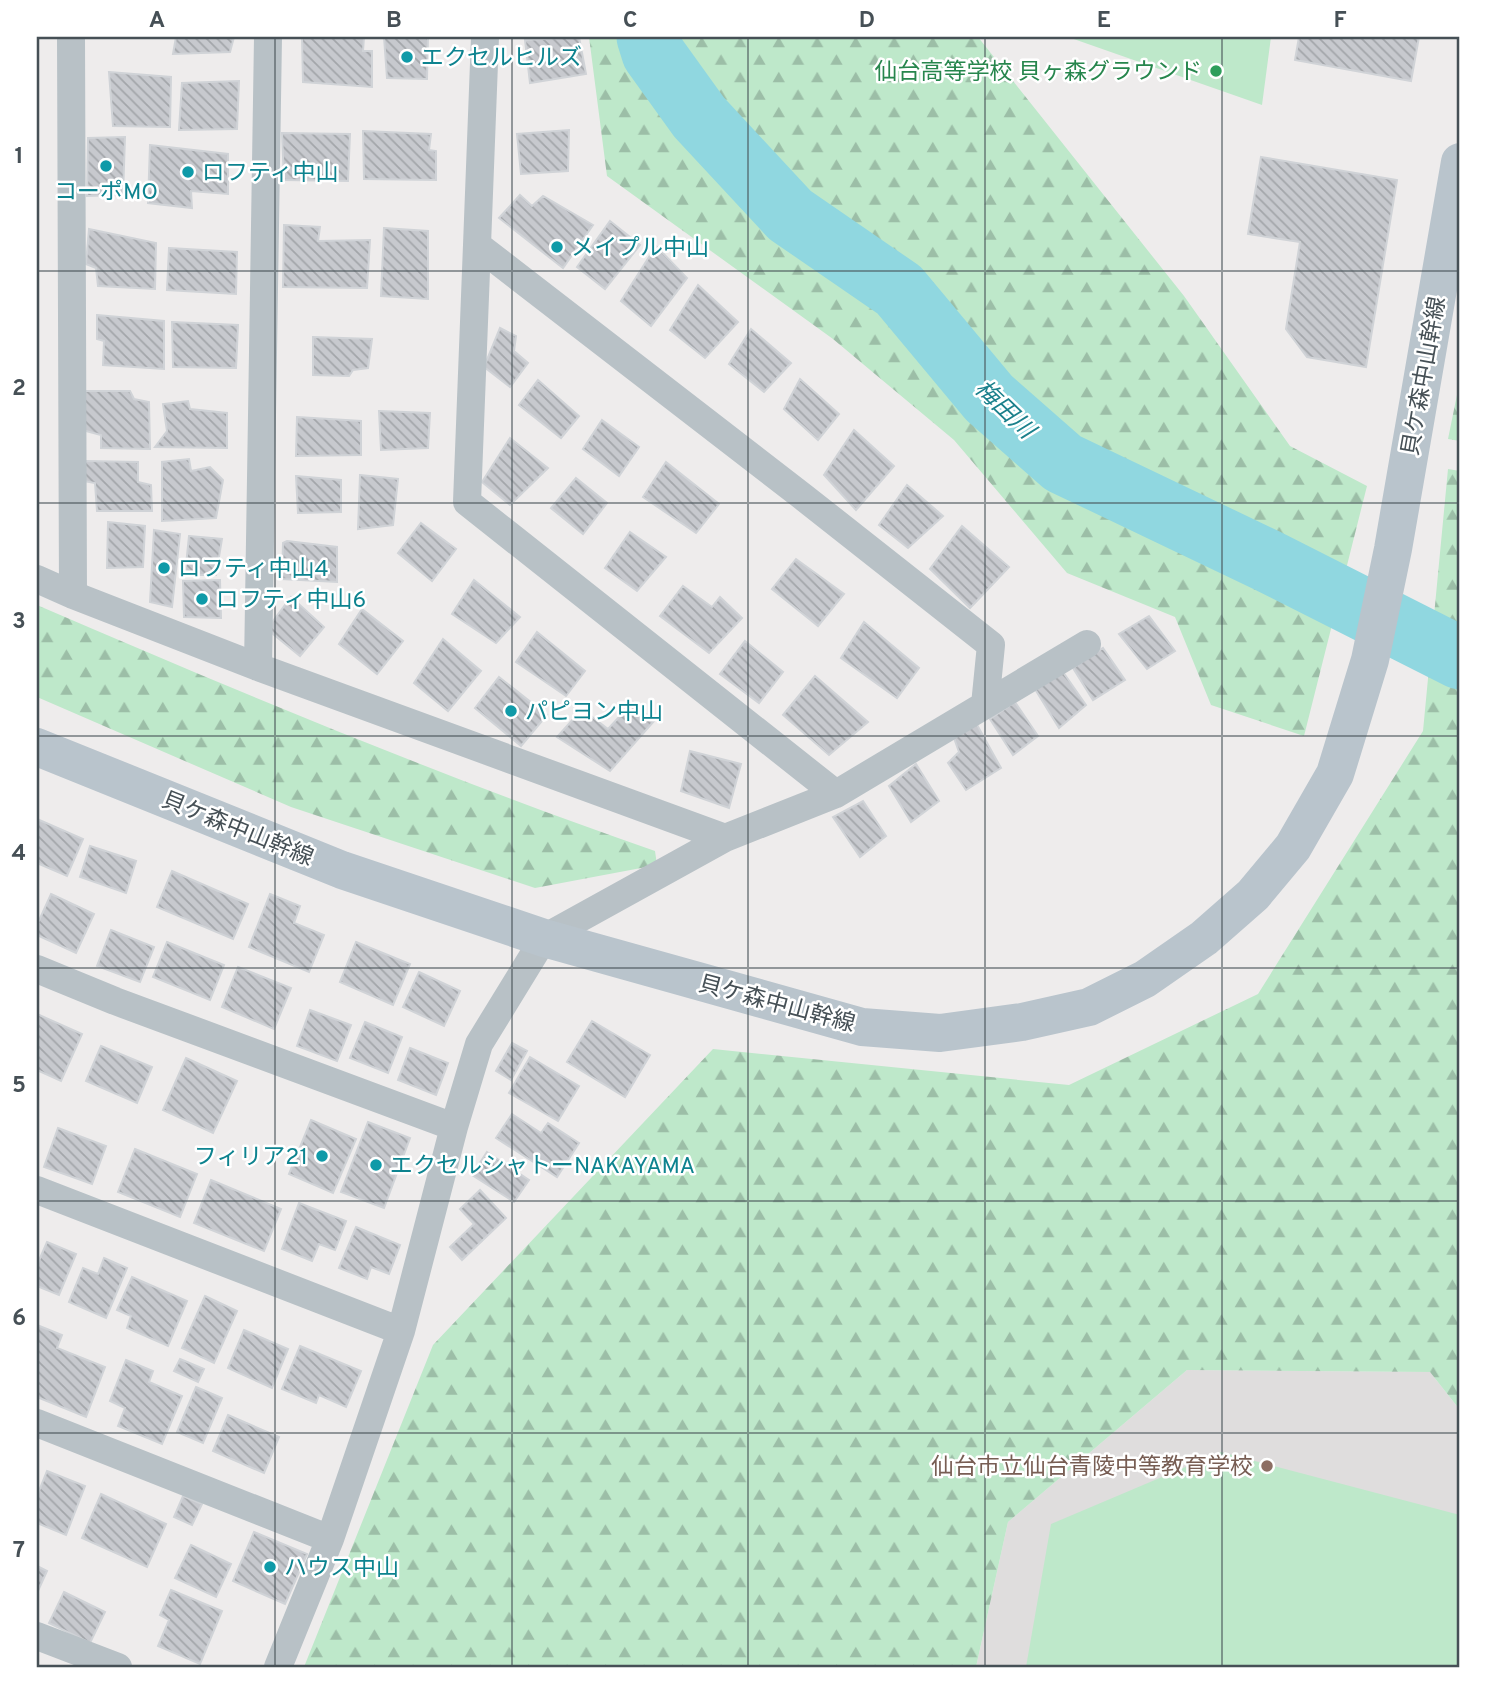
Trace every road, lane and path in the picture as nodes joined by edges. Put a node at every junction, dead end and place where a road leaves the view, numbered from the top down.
1 (71, 37) edge
2 (268, 37) edge
3 (485, 37) edge
4 (1460, 162) edge
5 (477, 245) junction
6 (37, 579) edge
7 (73, 595) junction
8 (1087, 644) dead end
9 (258, 667) junction
10 (985, 705) junction
11 (37, 747) edge
12 (836, 794) junction
13 (724, 838) junction
14 (544, 938) junction
15 (37, 970) edge
16 (454, 1127) junction
17 (37, 1190) edge
18 (401, 1331) junction
19 (37, 1423) edge
20 (330, 1539) junction
21 (37, 1636) edge
22 (118, 1667) edge
23 (278, 1667) edge

1 - 7 street
2 - 9 street
3 - 5 street
4 - 14 street, 貝ケ森中山幹線
5 - 10 street
5 - 12 street
6 - 7 street
7 - 9 street
8 - 10 street
9 - 13 street
10 - 12 street
11 - 14 street, 貝ケ森中山幹線
12 - 13 street
13 - 14 street
14 - 16 street
15 - 16 street
16 - 18 street
17 - 18 street
18 - 20 street
19 - 20 street
20 - 23 street
21 - 22 street

